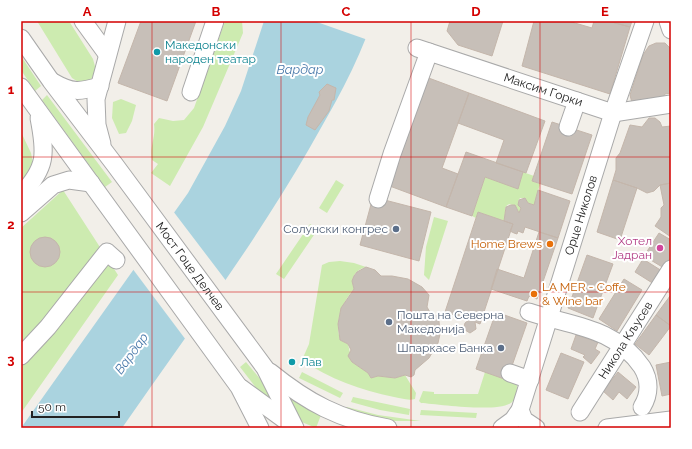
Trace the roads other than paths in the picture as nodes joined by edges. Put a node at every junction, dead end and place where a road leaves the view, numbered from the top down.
1 (83, 21) edge
2 (117, 21) edge
3 (214, 21) edge
4 (645, 21) edge
5 (668, 21) edge
6 (671, 30) edge
7 (21, 38) edge
8 (107, 54) junction
9 (51, 81) junction
10 (100, 86) junction
11 (21, 87) edge
12 (191, 92) dead end
13 (577, 101) junction
14 (671, 104) edge
15 (613, 113) junction
16 (39, 114) junction
17 (568, 127) dead end
18 (103, 150) junction
19 (91, 183) junction
20 (23, 193) edge
21 (378, 198) dead end
22 (21, 213) edge
23 (116, 260) dead end
24 (671, 269) edge
25 (529, 312) dead end
26 (549, 319) junction
27 (622, 344) junction
28 (21, 356) edge
29 (265, 368) junction
30 (510, 373) dead end
31 (530, 380) junction
32 (239, 387) junction
33 (642, 407) dead end
34 (520, 410) junction
35 (580, 412) dead end
36 (666, 423) edge
37 (260, 428) edge
38 (295, 428) edge
39 (388, 428) edge
40 (502, 428) edge
41 (536, 428) edge
42 (607, 428) edge

1 - 8 street
2 - 8 street
3 - 12 street
4 - 15 street, Орце Николов
5 - 6 street
7 - 9 street, Мост Гоце Делчев
8 - 10 street
9 - 10 street
9 - 18 street, Мост Гоце Делчев
10 - 18 street
11 - 16 street
13 - 15 street, Максим Горки
13 - 17 street
13 - 21 street, Максим Горки
14 - 15 street, Максим Горки
15 - 26 street, Орце Николов
16 - 19 street
16 - 20 street
18 - 29 street, Мост Гоце Делчев
19 - 22 street
19 - 32 street
23 - 28 street
24 - 27 street, Никола Кљусев
25 - 26 street
26 - 27 street
26 - 31 street, Орце Николов
27 - 33 street
27 - 35 street, Никола Кљусев
29 - 38 street
29 - 39 street
30 - 31 street
31 - 34 street, Орце Николов
32 - 37 street
32 - 38 street
34 - 40 street, Орце Николов
34 - 41 street
36 - 42 street

